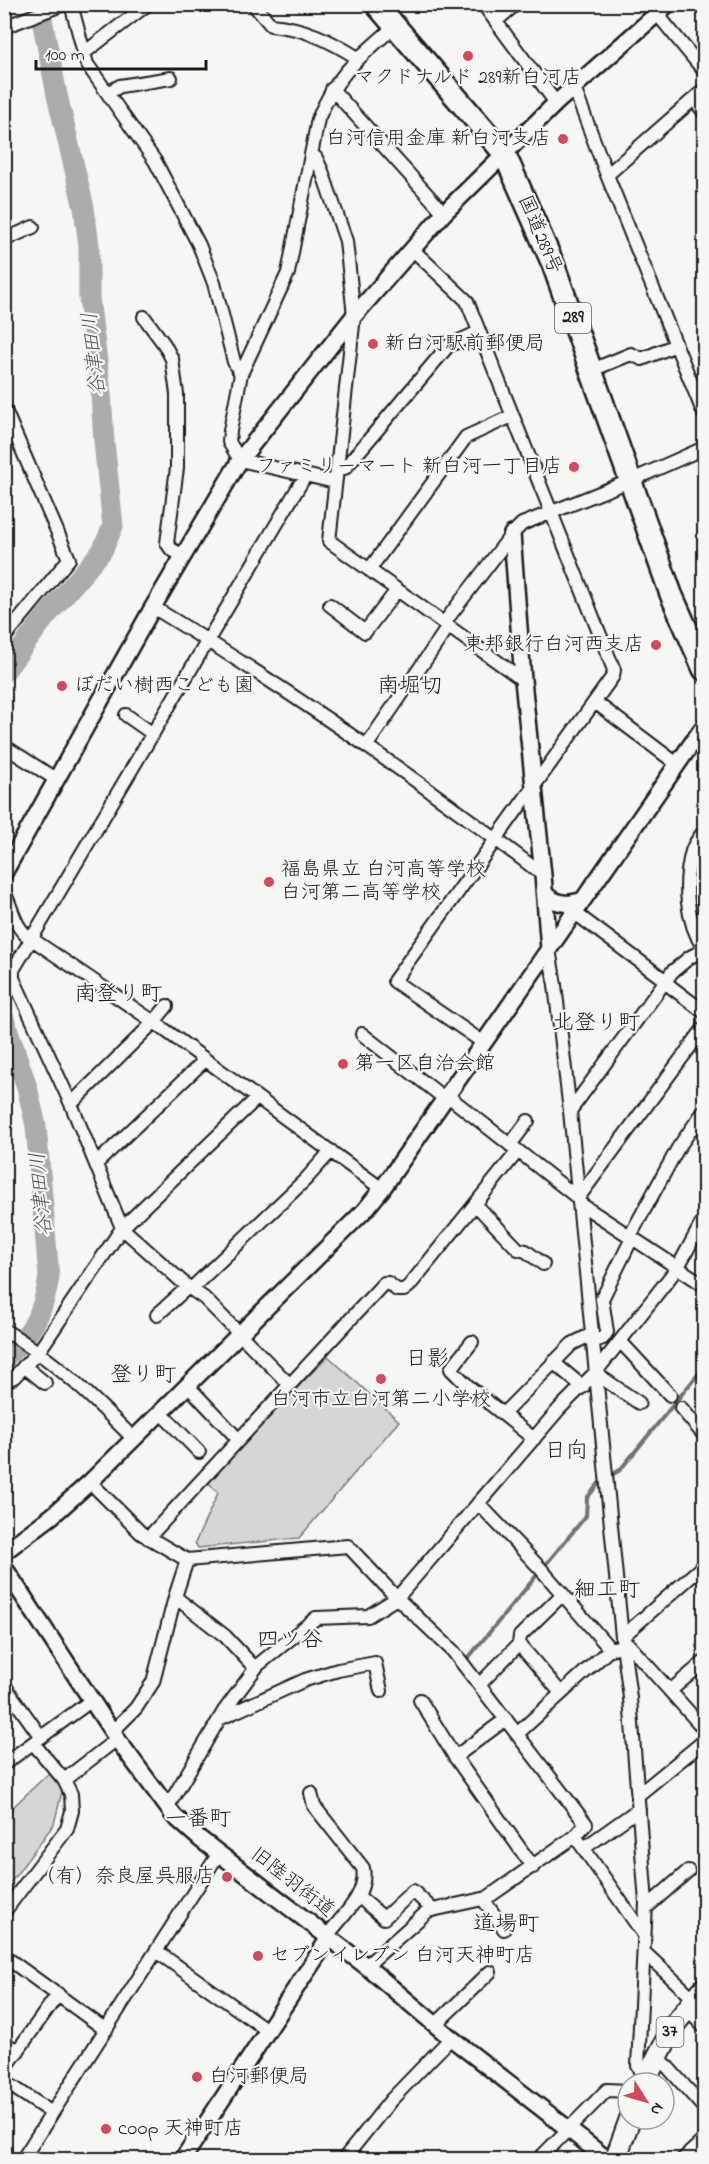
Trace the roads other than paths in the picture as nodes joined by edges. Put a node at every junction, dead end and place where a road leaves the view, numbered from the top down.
1 (148, 4) edge
2 (253, 4) edge
3 (376, 4) edge
4 (483, 4) edge
5 (516, 4) edge
6 (65, 5) edge
7 (658, 8) edge
8 (496, 21) junction
9 (395, 26) junction
10 (4, 27) edge
11 (84, 53) junction
12 (358, 58) junction
13 (705, 71) edge
14 (171, 78) dead end
15 (574, 88) junction
16 (332, 89) junction
17 (705, 90) edge
18 (108, 93) junction
19 (694, 99) junction
20 (556, 103) junction
21 (705, 112) edge
22 (504, 153) junction
23 (311, 154) junction
24 (607, 175) junction
25 (444, 213) junction
26 (33, 227) dead end
27 (4, 240) edge
28 (412, 249) junction
29 (354, 316) junction
30 (144, 317) dead end
31 (480, 332) junction
32 (676, 345) junction
33 (592, 370) junction
34 (241, 374) junction
35 (4, 408) edge
36 (705, 414) edge
37 (512, 416) junction
38 (9, 433) edge
39 (705, 447) edge
40 (240, 459) junction
41 (337, 468) junction
42 (305, 476) junction
43 (632, 480) junction
44 (335, 482) junction
45 (551, 511) junction
46 (512, 534) junction
47 (183, 556) junction
48 (369, 570) junction
49 (397, 590) junction
50 (330, 605) dead end
51 (153, 607) junction
52 (446, 625) junction
53 (4, 638) edge
54 (208, 640) junction
55 (705, 669) edge
56 (523, 680) junction
57 (595, 702) junction
58 (126, 715) dead end
59 (705, 726) edge
60 (153, 734) junction
61 (367, 745) junction
62 (4, 746) edge
63 (677, 764) junction
64 (57, 780) junction
65 (534, 788) junction
66 (705, 831) edge
67 (497, 839) junction
68 (4, 873) edge
69 (543, 875) junction
70 (4, 892) edge
71 (545, 894) junction
72 (584, 900) junction
73 (575, 913) junction
74 (32, 938) junction
75 (549, 949) junction
76 (705, 949) edge
77 (665, 982) junction
78 (167, 1006) dead end
79 (705, 1012) edge
80 (154, 1022) junction
81 (705, 1028) edge
82 (362, 1034) dead end
83 (484, 1043) junction
84 (205, 1060) junction
85 (257, 1098) junction
86 (444, 1098) junction
87 (71, 1104) junction
88 (570, 1111) junction
89 (705, 1111) edge
90 (528, 1121) dead end
91 (514, 1148) junction
92 (331, 1151) junction
93 (96, 1164) junction
94 (382, 1189) junction
95 (578, 1200) junction
96 (476, 1205) junction
97 (705, 1219) edge
98 (122, 1228) junction
99 (631, 1237) junction
100 (543, 1264) dead end
101 (678, 1267) junction
102 (705, 1285) edge
103 (188, 1287) junction
104 (157, 1315) dead end
105 (5, 1330) edge
106 (240, 1334) junction
107 (592, 1338) junction
108 (620, 1341) junction
109 (472, 1342) dead end
110 (39, 1351) junction
111 (553, 1362) junction
112 (24, 1366) junction
113 (595, 1373) junction
114 (4, 1382) edge
115 (45, 1383) dead end
116 (289, 1384) junction
117 (188, 1386) junction
118 (583, 1387) junction
119 (670, 1395) dead end
120 (639, 1403) dead end
121 (681, 1408) dead end
122 (161, 1413) junction
123 (503, 1414) junction
124 (705, 1436) edge
125 (134, 1439) junction
126 (238, 1439) junction
127 (534, 1439) junction
128 (199, 1452) dead end
129 (90, 1482) junction
130 (478, 1503) junction
131 (148, 1538) junction
132 (4, 1552) edge
133 (187, 1560) junction
134 (705, 1565) edge
135 (4, 1567) edge
136 (563, 1594) junction
137 (175, 1597) junction
138 (397, 1598) junction
139 (623, 1641) junction
140 (519, 1644) junction
141 (610, 1649) junction
142 (705, 1662) edge
143 (255, 1668) junction
144 (4, 1685) edge
145 (479, 1685) junction
146 (381, 1691) dead end
147 (670, 1691) junction
148 (561, 1693) junction
149 (92, 1700) junction
150 (420, 1700) dead end
151 (219, 1719) junction
152 (506, 1719) junction
153 (705, 1730) edge
154 (517, 1734) junction
155 (115, 1736) junction
156 (37, 1740) junction
157 (705, 1741) edge
158 (455, 1757) junction
159 (4, 1764) edge
160 (64, 1780) junction
161 (311, 1793) dead end
162 (638, 1795) junction
163 (167, 1808) junction
164 (639, 1809) junction
165 (575, 1836) junction
166 (584, 1848) junction
167 (219, 1853) junction
168 (533, 1867) junction
169 (688, 1872) dead end
170 (358, 1896) junction
171 (483, 1899) junction
172 (646, 1908) junction
173 (433, 1910) junction
174 (4, 1912) edge
175 (504, 1929) dead end
176 (644, 1935) junction
177 (328, 1937) junction
178 (156, 1952) junction
179 (644, 1952) junction
180 (4, 1956) edge
181 (366, 1966) junction
182 (490, 1972) dead end
183 (58, 1994) junction
184 (695, 1998) edge
185 (436, 2024) junction
186 (705, 2027) edge
187 (106, 2030) junction
188 (267, 2030) junction
189 (451, 2038) junction
190 (4, 2043) edge
191 (18, 2051) junction
192 (657, 2055) junction
193 (4, 2070) edge
194 (640, 2071) edge
195 (650, 2071) edge
196 (4, 2081) edge
197 (616, 2090) edge
198 (705, 2108) edge
199 (52, 2113) junction
200 (567, 2129) junction
201 (626, 2131) edge
202 (705, 2140) edge
203 (22, 2160) edge
204 (182, 2160) edge
205 (343, 2160) edge
206 (538, 2160) edge
207 (608, 2160) edge
208 (615, 2160) edge
209 (682, 2160) edge

1 - 11 street
2 - 12 street
3 - 9 highway, 国道289号 / 289
4 - 8 street
5 - 8 street
6 - 10 street
6 - 11 street
7 - 13 street
7 - 15 street
8 - 20 street
9 - 12 street
9 - 22 highway, 国道289号 / 289
11 - 18 street
12 - 16 street
14 - 18 street
15 - 20 street
15 - 24 street
16 - 23 street
16 - 25 street
17 - 19 street
18 - 34 street
19 - 21 street
19 - 24 street
20 - 22 street
22 - 25 street
22 - 33 highway, 国道289号 / 289
23 - 29 street
23 - 34 street
24 - 32 street
25 - 28 street
26 - 27 street
28 - 29 street
28 - 31 street
29 - 40 street
29 - 41 street
30 - 47 street
31 - 37 street
31 - 41 street
32 - 33 street
32 - 36 street
33 - 43 highway, 国道289号 / 289
34 - 40 street
35 - 38 street
37 - 45 street
37 - 48 street
38 - 53 street
39 - 43 street
40 - 42 street
40 - 47 street
41 - 44 street
42 - 44 street
42 - 54 street
43 - 45 street
43 - 55 highway, 国道289号 / 289
44 - 48 street
45 - 46 street
45 - 57 street
46 - 52 street
46 - 56 street
47 - 51 street
48 - 49 street
49 - 50 street
49 - 52 street
51 - 54 street
51 - 64 street
52 - 56 street
52 - 61 street
54 - 60 street
54 - 61 street
56 - 65 street
57 - 63 street
57 - 65 street
58 - 60 street
59 - 63 street
60 - 74 street
61 - 67 street
62 - 64 street
63 - 72 street
64 - 68 street
65 - 67 street
65 - 69 street
66 - 76 street
67 - 69 street
67 - 83 street
69 - 71 street
70 - 74 street
71 - 72 street
71 - 75 street
72 - 73 street
73 - 75 street
73 - 77 street
74 - 80 street
74 - 87 street
75 - 83 street
75 - 88 street
76 - 77 street
77 - 79 street
77 - 88 street
78 - 80 street
80 - 84 street
80 - 87 street
81 - 95 street
82 - 86 street
83 - 86 street
84 - 85 street
84 - 93 street
85 - 92 street
85 - 98 street
86 - 91 street
86 - 94 street
87 - 93 street
88 - 95 street
89 - 99 street
90 - 91 street
91 - 95 street
91 - 96 street
92 - 94 street
92 - 103 street
93 - 98 street
94 - 106 street
95 - 99 street
95 - 107 street
96 - 100 street
96 - 116 street
97 - 101 street
98 - 103 street
98 - 110 street
99 - 101 street
99 - 107 street
101 - 102 street
101 - 108 street
103 - 104 street
103 - 106 street
105 - 110 street
106 - 116 street
106 - 117 street
107 - 111 street
107 - 113 street
108 - 113 street
108 - 119 street
109 - 123 street
110 - 112 street
110 - 125 street
111 - 118 street
111 - 123 street
112 - 114 street
112 - 115 street
113 - 118 street
113 - 120 street
113 - 139 street
116 - 126 street
117 - 122 street
117 - 126 street
118 - 127 street
121 - 124 street
122 - 125 street
122 - 128 street
123 - 127 street
125 - 129 street
126 - 131 street
127 - 130 street
129 - 131 street
129 - 132 street
130 - 136 street
130 - 138 street
131 - 133 street
133 - 137 street
133 - 138 street
134 - 139 street
135 - 149 street, 旧陸羽街道
136 - 140 street
136 - 141 street
137 - 143 street
137 - 155 street
138 - 143 street
138 - 145 street
139 - 141 street
139 - 147 street
139 - 162 street
140 - 145 street
140 - 148 street
141 - 148 street
142 - 147 street
143 - 151 street
144 - 156 street
145 - 152 street
146 - 151 street
147 - 153 street
148 - 154 street
149 - 155 street, 旧陸羽街道
149 - 156 street
150 - 158 street
151 - 163 street
152 - 154 street
152 - 158 street
154 - 165 street
155 - 160 street
155 - 163 street, 旧陸羽街道
156 - 159 street
156 - 160 street
157 - 162 street
158 - 168 street
160 - 174 street
161 - 170 street
162 - 164 street
163 - 167 street, 旧陸羽街道
164 - 166 street
164 - 172 street
165 - 166 street
165 - 168 street
166 - 176 street
167 - 177 street, 旧陸羽街道
167 - 178 street
168 - 171 street
169 - 172 street
170 - 173 street
170 - 177 street
171 - 173 street
171 - 175 street
172 - 176 street
173 - 181 street
176 - 179 street
177 - 181 street
177 - 188 street, 旧陸羽街道
178 - 187 street
178 - 188 street
179 - 184 street
179 - 194 street
180 - 183 street
181 - 185 street
182 - 185 street
183 - 187 street
183 - 191 street
184 - 186 street
184 - 192 main road, 37
185 - 189 street
187 - 199 street
188 - 204 street, 旧陸羽街道
189 - 200 street
189 - 205 street
190 - 191 street
191 - 193 street
192 - 195 main road, 37
192 - 198 street
196 - 199 street
197 - 200 street
199 - 203 street
200 - 206 street
200 - 207 street
201 - 208 main road
202 - 209 street

